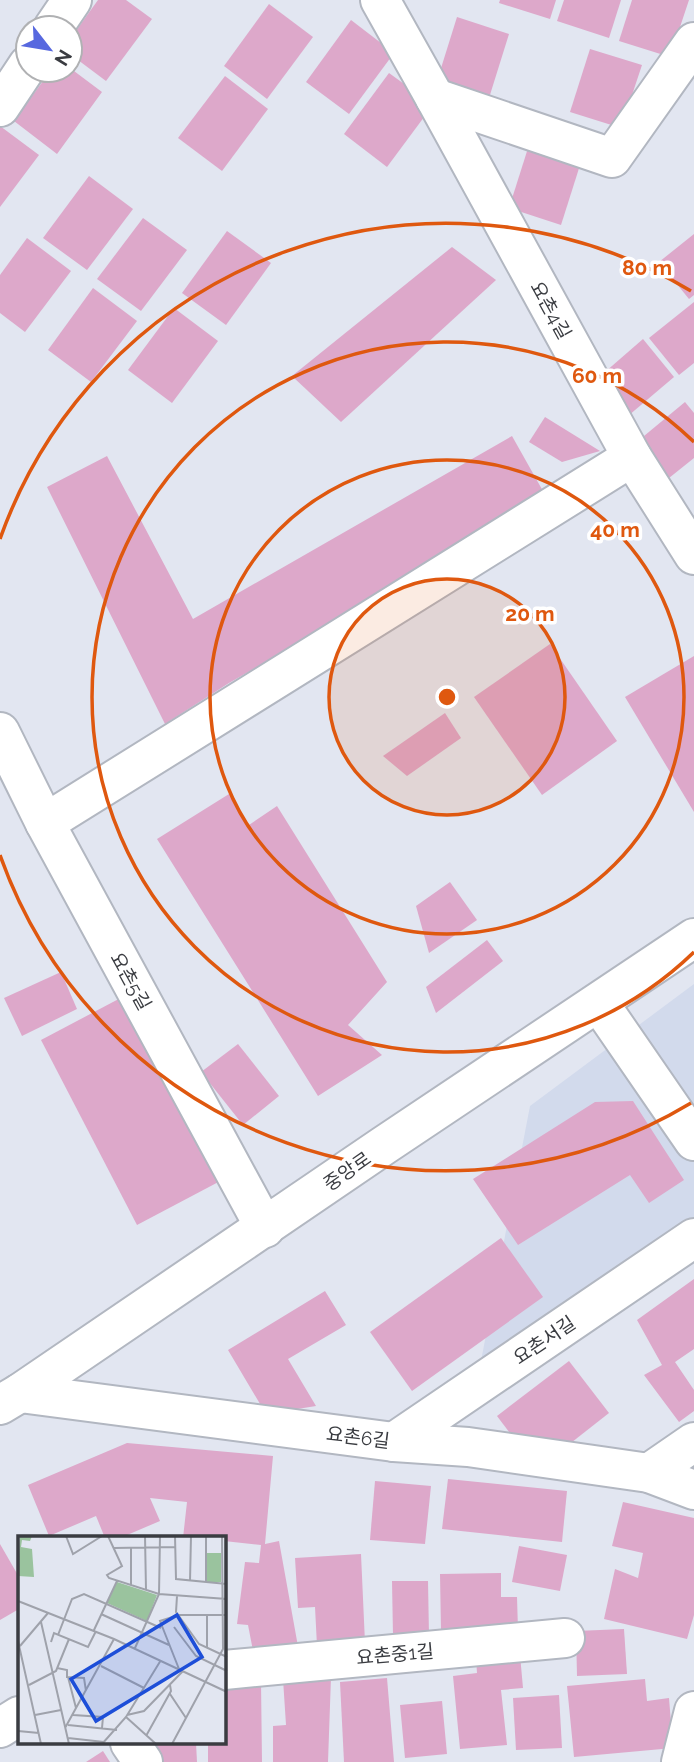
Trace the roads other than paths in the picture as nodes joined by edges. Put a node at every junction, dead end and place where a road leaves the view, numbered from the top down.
1 (380, 0) edge
2 (694, 42) edge
3 (15, 84) edge
4 (435, 98) junction
5 (0, 107) edge
6 (632, 457) junction
7 (694, 555) edge
8 (0, 732) edge
9 (45, 823) junction
10 (694, 938) edge
11 (599, 1003) junction
12 (694, 1141) edge
13 (265, 1228) junction
14 (694, 1238) edge
15 (10, 1399) edge
16 (394, 1442) junction
17 (694, 1442) edge
18 (649, 1473) junction
19 (694, 1490) edge
20 (565, 1638) dead end
21 (226, 1670) edge
22 (694, 1711) edge
23 (18, 1717) edge
24 (0, 1728) edge
25 (131, 1744) edge
26 (143, 1762) edge
27 (681, 1762) edge

1 - 4 street, 요촌4길
2 - 4 street
3 - 5 street
4 - 6 street, 요촌4길
6 - 7 street, 요촌4길
6 - 9 street
8 - 9 street, 요촌5길
9 - 13 street, 요촌5길
10 - 11 street, 중앙로
11 - 12 street
11 - 13 street, 중앙로
13 - 15 street, 중앙로
14 - 16 street, 요촌서길
15 - 16 street, 요촌6길
16 - 18 street, 요촌6길
17 - 18 street
18 - 19 street, 요촌6길
20 - 21 street, 요촌중1길
22 - 27 street
23 - 24 street
25 - 26 street

